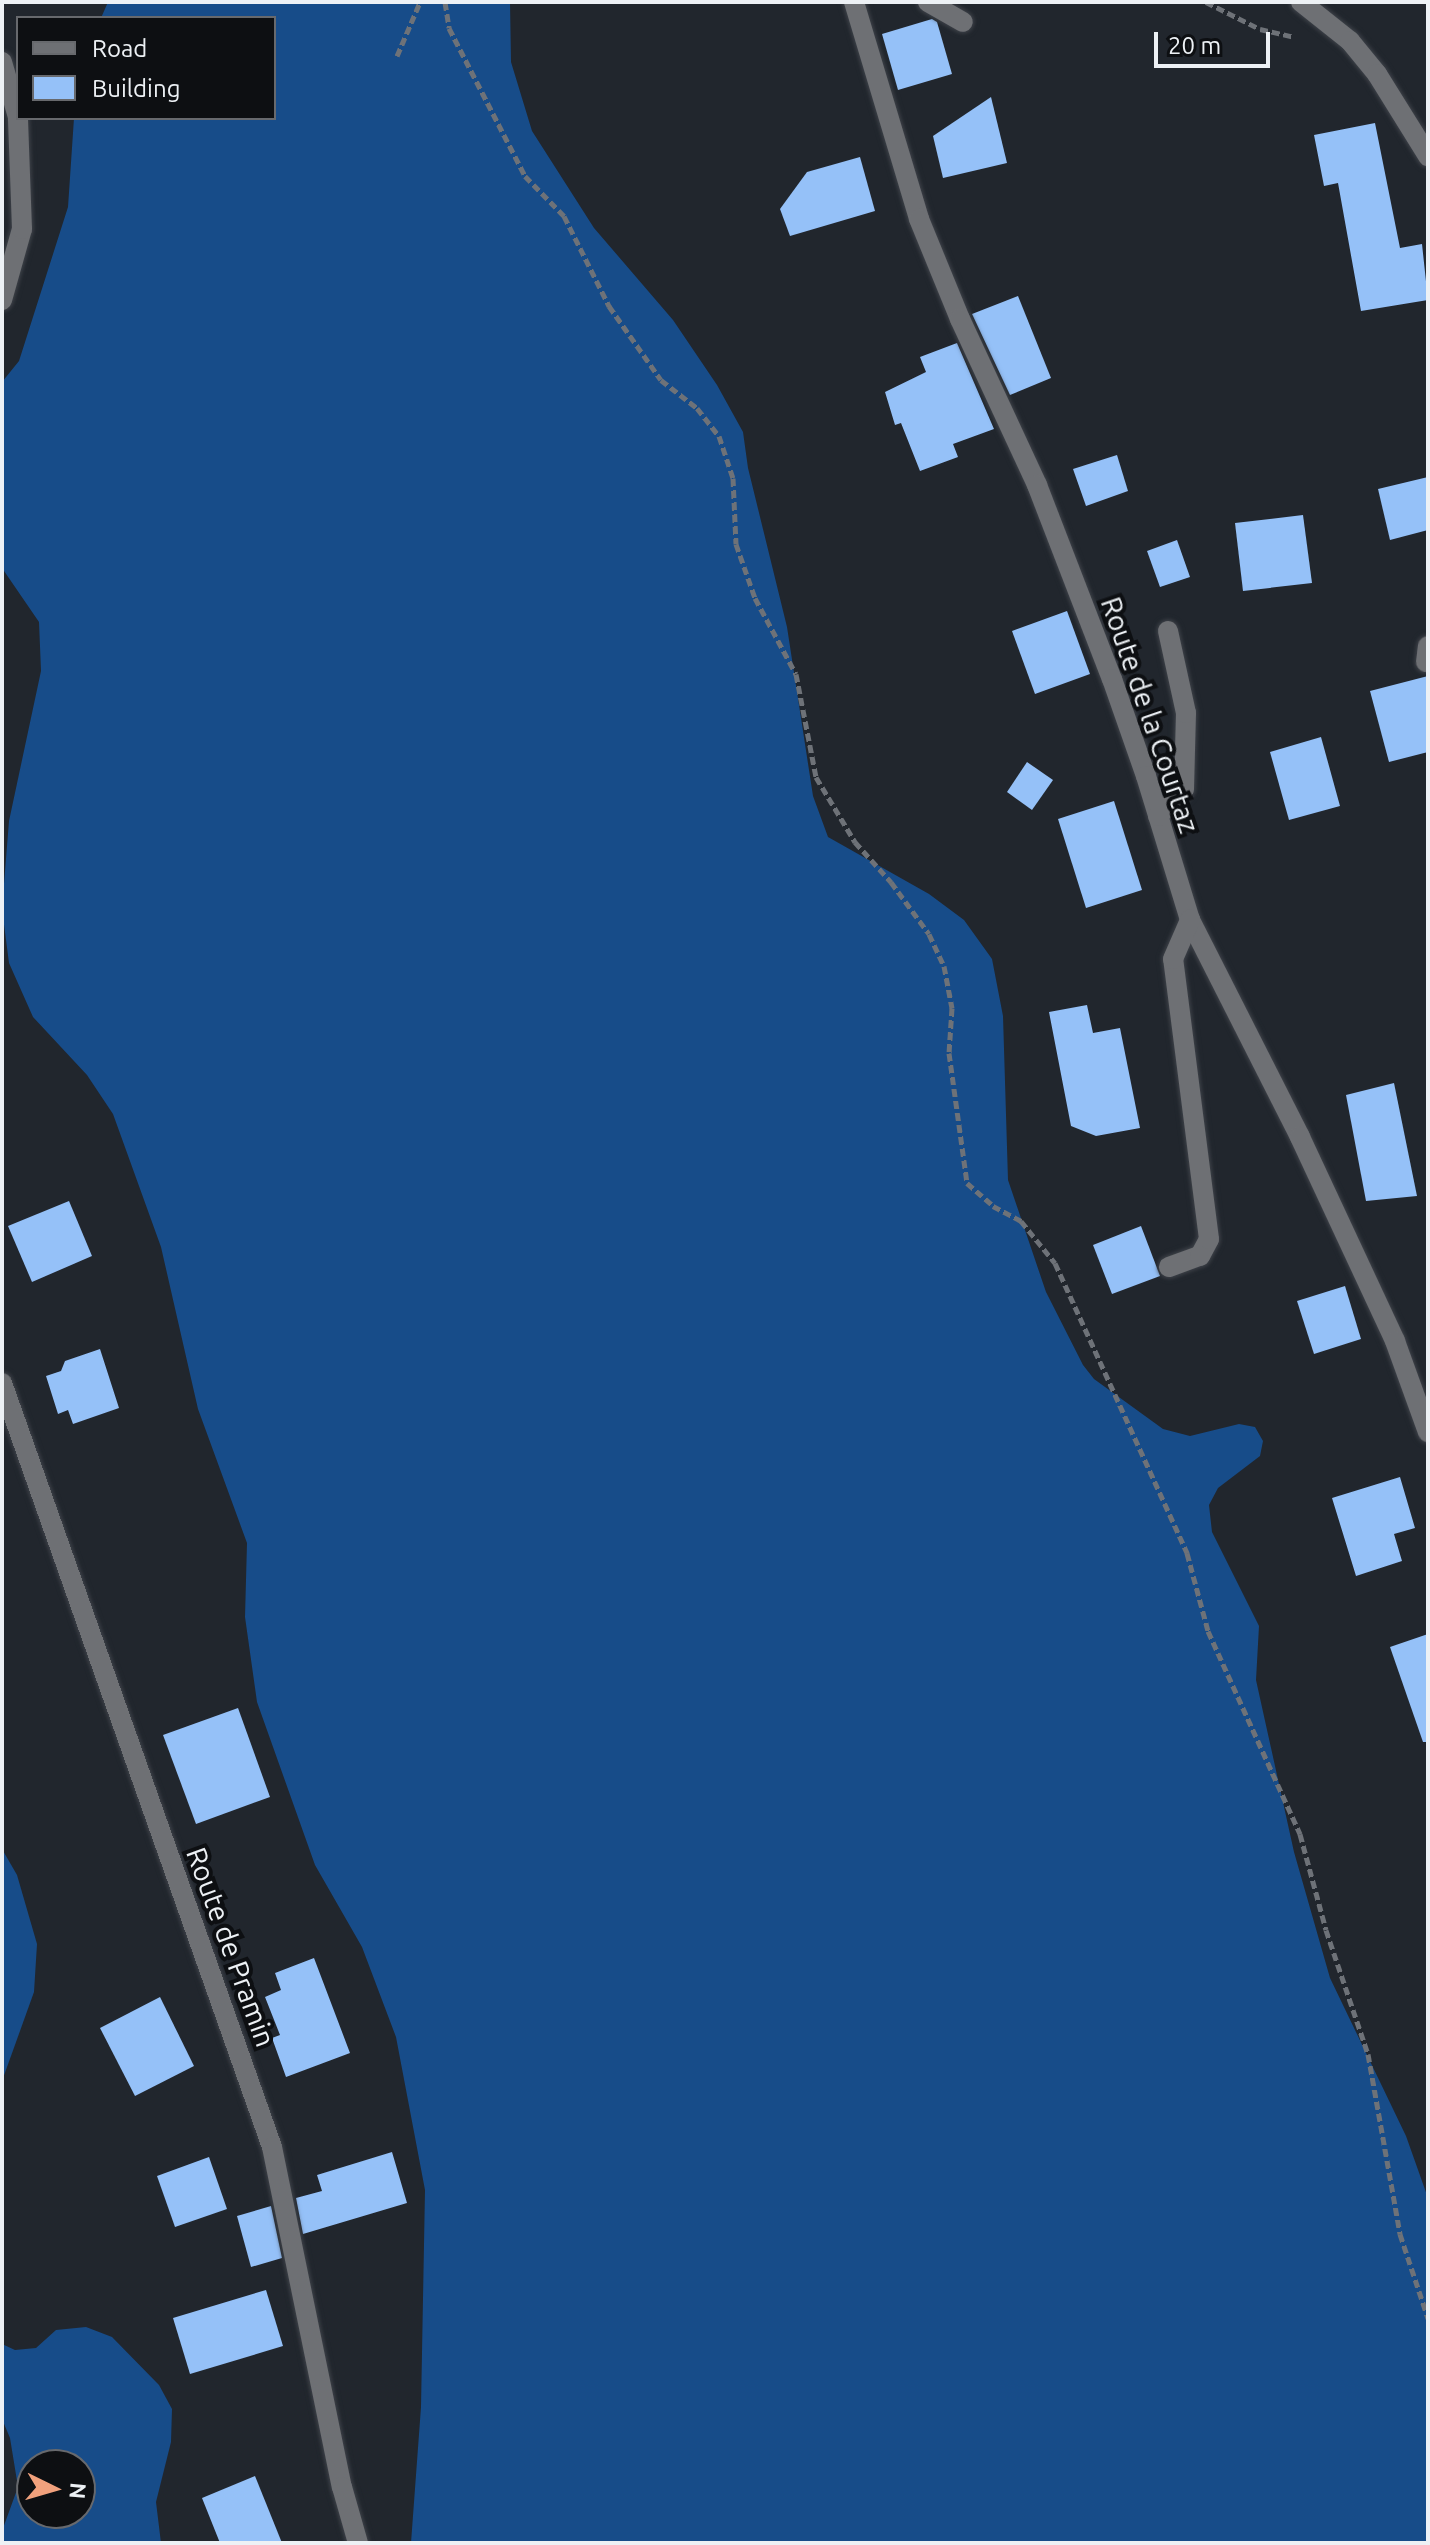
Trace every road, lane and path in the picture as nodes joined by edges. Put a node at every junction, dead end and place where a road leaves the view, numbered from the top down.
1 (420, 2) edge
2 (445, 2) edge
3 (854, 2) edge
4 (928, 2) edge
5 (1206, 2) edge
6 (1301, 2) edge
7 (963, 22) dead end
8 (1301, 39) dead end
9 (397, 56) dead end
10 (2, 62) edge
11 (16, 111) edge
12 (18, 120) edge
13 (1428, 156) edge
14 (2, 300) edge
15 (1168, 631) dead end
16 (1158, 816) junction
17 (1190, 920) junction
18 (1169, 1267) dead end
19 (2, 1383) edge
20 (1428, 1432) edge
21 (1428, 2318) edge
22 (358, 2543) edge

1 - 9 path
2 - 21 path
3 - 16 street, Route de la Courtaz
4 - 7 street
5 - 8 path
6 - 13 street
10 - 11 street
12 - 14 street
15 - 16 street
16 - 17 street, Route de la Courtaz
17 - 18 street
17 - 20 street, Route de la Courtaz
19 - 22 street, Route de Pramin

